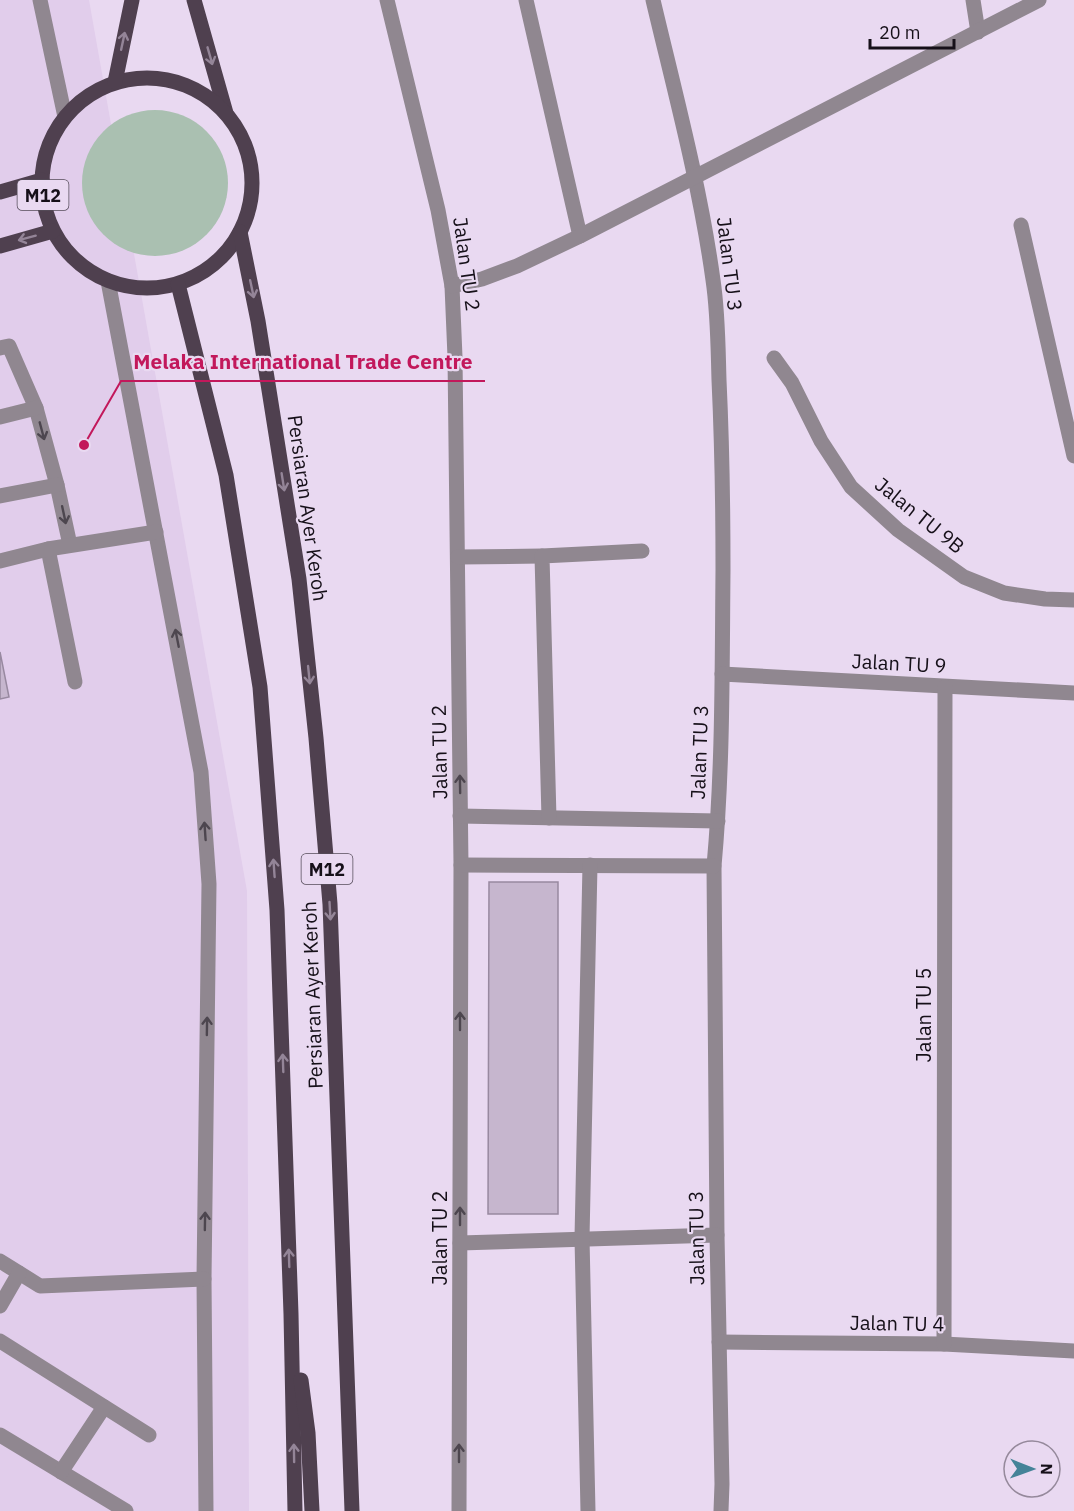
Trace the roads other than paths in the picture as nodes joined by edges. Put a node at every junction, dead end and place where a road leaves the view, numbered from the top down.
1 (40, 0) edge
2 (132, 0) edge
3 (194, 0) edge
4 (387, 0) edge
5 (526, 0) edge
6 (653, 0) edge
7 (972, 0) edge
8 (1039, 0) edge
9 (978, 32) junction
10 (115, 82) junction
11 (226, 113) junction
12 (65, 117) junction
13 (695, 177) junction
14 (42, 180) junction
15 (0, 192) edge
16 (1021, 225) dead end
17 (53, 231) junction
18 (240, 232) junction
19 (580, 236) junction
20 (0, 246) edge
21 (108, 281) junction
22 (178, 284) junction
23 (452, 286) junction
24 (0, 348) edge
25 (774, 358) dead end
26 (36, 408) junction
27 (0, 417) edge
28 (1074, 456) edge
29 (57, 485) junction
30 (0, 496) edge
31 (156, 532) junction
32 (70, 545) junction
33 (48, 549) junction
34 (642, 551) dead end
35 (542, 556) junction
36 (458, 557) junction
37 (0, 561) edge
38 (1074, 600) edge
39 (722, 674) junction
40 (75, 682) dead end
41 (945, 687) junction
42 (1074, 693) edge
43 (460, 816) junction
44 (549, 818) junction
45 (718, 821) junction
46 (461, 865) junction
47 (590, 866) junction
48 (714, 866) junction
49 (717, 1235) junction
50 (582, 1238) junction
51 (460, 1243) junction
52 (0, 1261) edge
53 (19, 1273) junction
54 (204, 1280) junction
55 (0, 1306) edge
56 (291, 1314) junction
57 (0, 1341) edge
58 (719, 1342) junction
59 (944, 1344) junction
60 (1074, 1351) edge
61 (104, 1407) junction
62 (0, 1435) edge
63 (149, 1435) dead end
64 (352, 1470) junction
65 (62, 1472) junction
66 (126, 1511) edge
67 (206, 1511) edge
68 (295, 1511) edge
69 (312, 1511) edge
70 (352, 1511) edge
71 (363, 1511) edge
72 (459, 1511) edge
73 (588, 1511) edge
74 (721, 1511) edge

1 - 12 street
10 -> 2 main road
3 -> 11 main road, M12
4 - 23 street, Jalan TU 2
5 - 19 street
6 - 13 street, Jalan TU 3
7 - 9 street
8 - 9 street
9 - 13 street
10 - 11 main road, M12
10 - 12 main road, M12
11 - 18 main road, M12
12 - 14 main road, M12
13 - 19 street
13 - 39 street, Jalan TU 3
14 - 15 main road
14 - 17 main road, M12
16 - 28 street
17 -> 20 main road
17 - 21 main road, M12
18 - 22 main road, M12
18 -> 64 main road, Persiaran Ayer Keroh / M12
19 - 23 street
21 - 22 main road, M12
21 - 31 street
56 -> 22 main road, Persiaran Ayer Keroh / M12
23 - 36 street, Jalan TU 2
24 - 26 street
25 - 38 street, Jalan TU 9B
26 - 27 street
26 -> 29 street
29 - 30 street
29 -> 32 street
31 - 32 street
54 -> 31 street
32 - 33 street
33 - 37 street
33 - 40 street
34 - 35 street
35 - 36 street
35 - 44 street
43 -> 36 street, Jalan TU 2
39 - 41 street, Jalan TU 9
39 - 45 street, Jalan TU 3
41 - 42 street, Jalan TU 9
41 - 59 street, Jalan TU 5
43 - 44 street
43 - 46 street, Jalan TU 2
44 - 45 street
45 - 48 street, Jalan TU 3
46 - 47 street
51 -> 46 street, Jalan TU 2
47 - 48 street
47 - 50 street
48 - 49 street, Jalan TU 3
49 - 50 street
49 - 58 street, Jalan TU 3
50 - 51 street
50 - 73 street
72 -> 51 street, Jalan TU 2
52 - 53 street
53 - 54 street
53 - 55 street
54 - 67 street
68 -> 56 main road, Persiaran Ayer Keroh / M12
56 - 69 main road
57 - 61 street
58 - 59 street, Jalan TU 4
58 - 74 street, Jalan TU 3
59 - 60 street, Jalan TU 4
61 - 63 street
61 - 65 street
62 - 65 street
64 - 70 main road, Persiaran Ayer Keroh / M12
64 - 71 main road
65 - 66 street

